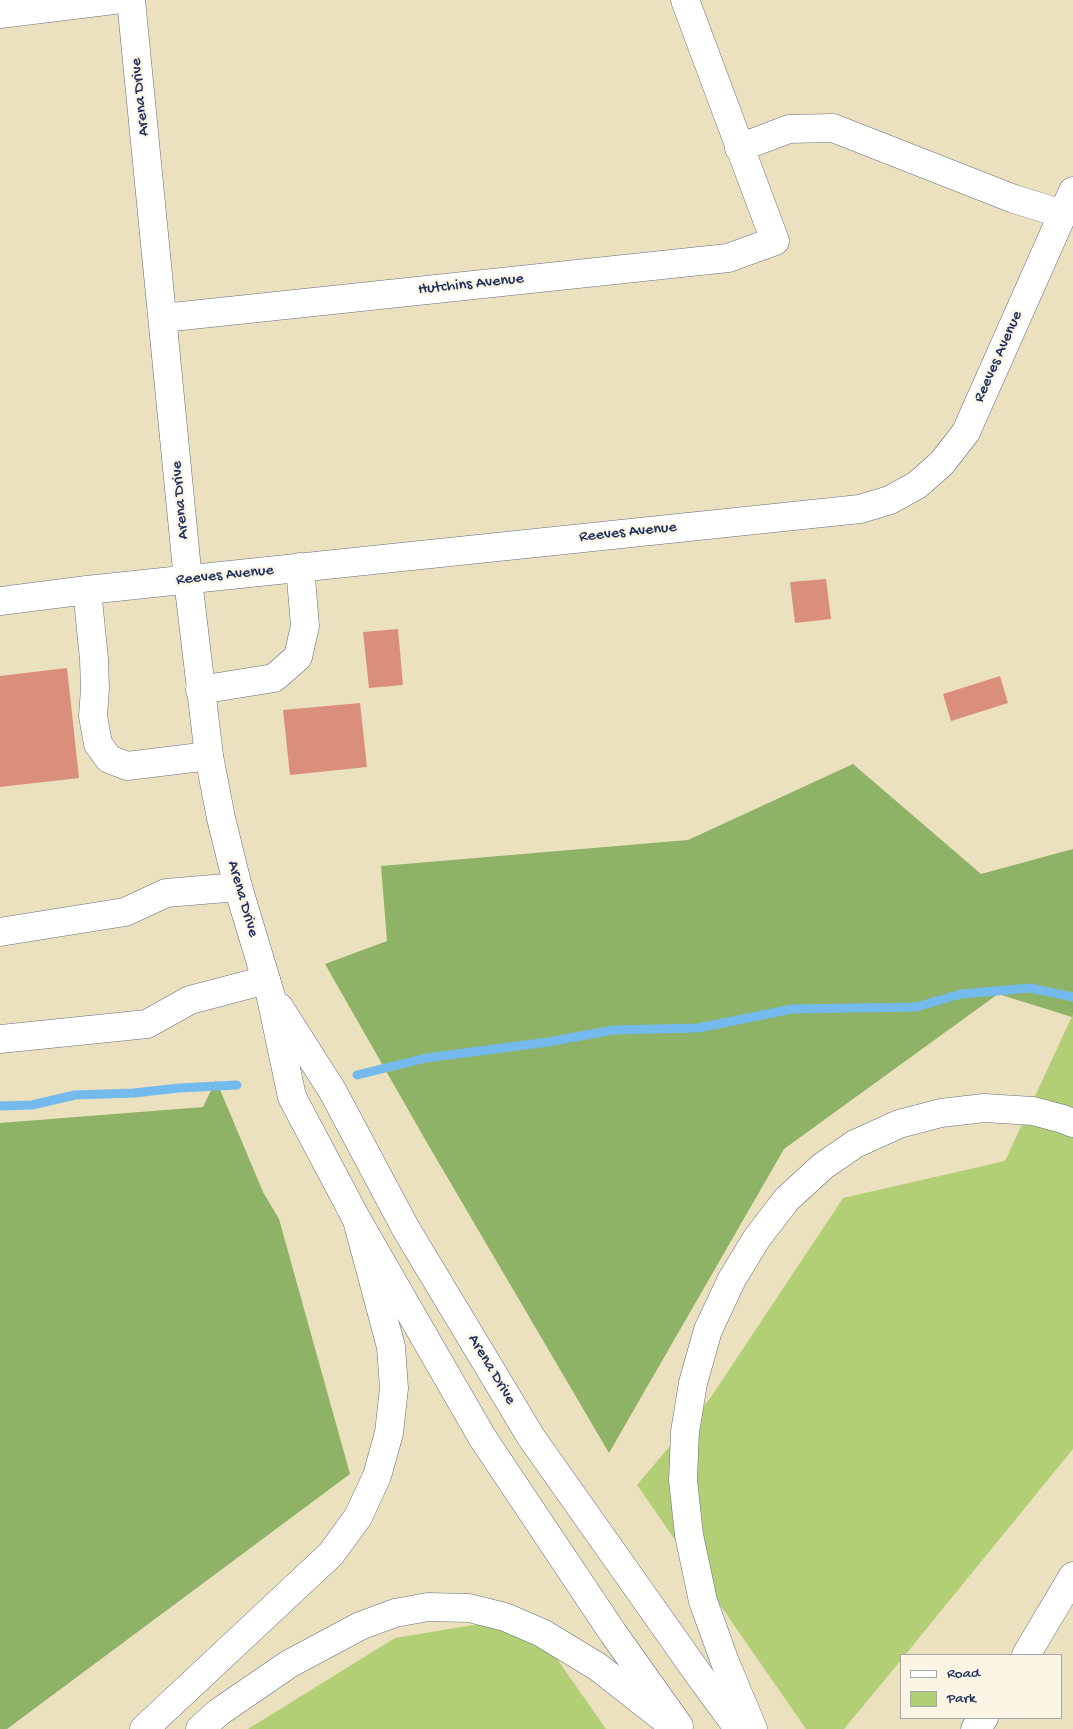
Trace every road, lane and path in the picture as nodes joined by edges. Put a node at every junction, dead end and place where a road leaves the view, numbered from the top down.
1 (114, 0) edge
2 (131, 0) edge
3 (685, 0) edge
4 (0, 14) edge
5 (740, 148) junction
6 (1068, 203) edge
7 (164, 318) junction
8 (300, 568) junction
9 (188, 580) junction
10 (88, 590) junction
11 (0, 602) edge
12 (200, 690) junction
13 (209, 756) junction
14 (238, 887) junction
15 (0, 932) edge
16 (268, 986) junction
17 (0, 1039) edge
18 (1073, 1123) edge
19 (356, 1220) junction
20 (1073, 1576) edge
21 (1073, 1610) edge
22 (1027, 1654) edge
23 (1037, 1654) edge
24 (983, 1719) edge
25 (144, 1729) edge
26 (200, 1729) edge
27 (679, 1729) edge
28 (739, 1729) edge
29 (753, 1729) edge
30 (975, 1729) edge

1 - 4 main road
2 - 7 main road, Arena Drive
3 - 5 main road
5 - 6 main road
5 - 7 main road, Hutchins Avenue
6 - 8 main road, Reeves Avenue
7 - 9 main road, Arena Drive
8 - 9 main road, Reeves Avenue
8 - 12 main road
9 - 10 main road, Reeves Avenue
9 - 12 main road, Arena Drive
10 - 11 main road, Reeves Avenue
10 - 13 main road
12 - 13 main road, Arena Drive
13 - 14 main road, Arena Drive
14 - 15 main road
14 - 16 main road, Arena Drive
16 - 17 main road
16 - 19 main road, Arena Drive
16 - 28 main road, Arena Drive
18 - 29 main road
19 - 25 main road
19 - 27 main road, Arena Drive
20 - 22 main road
21 - 23 main road
24 - 30 main road
26 - 27 main road

